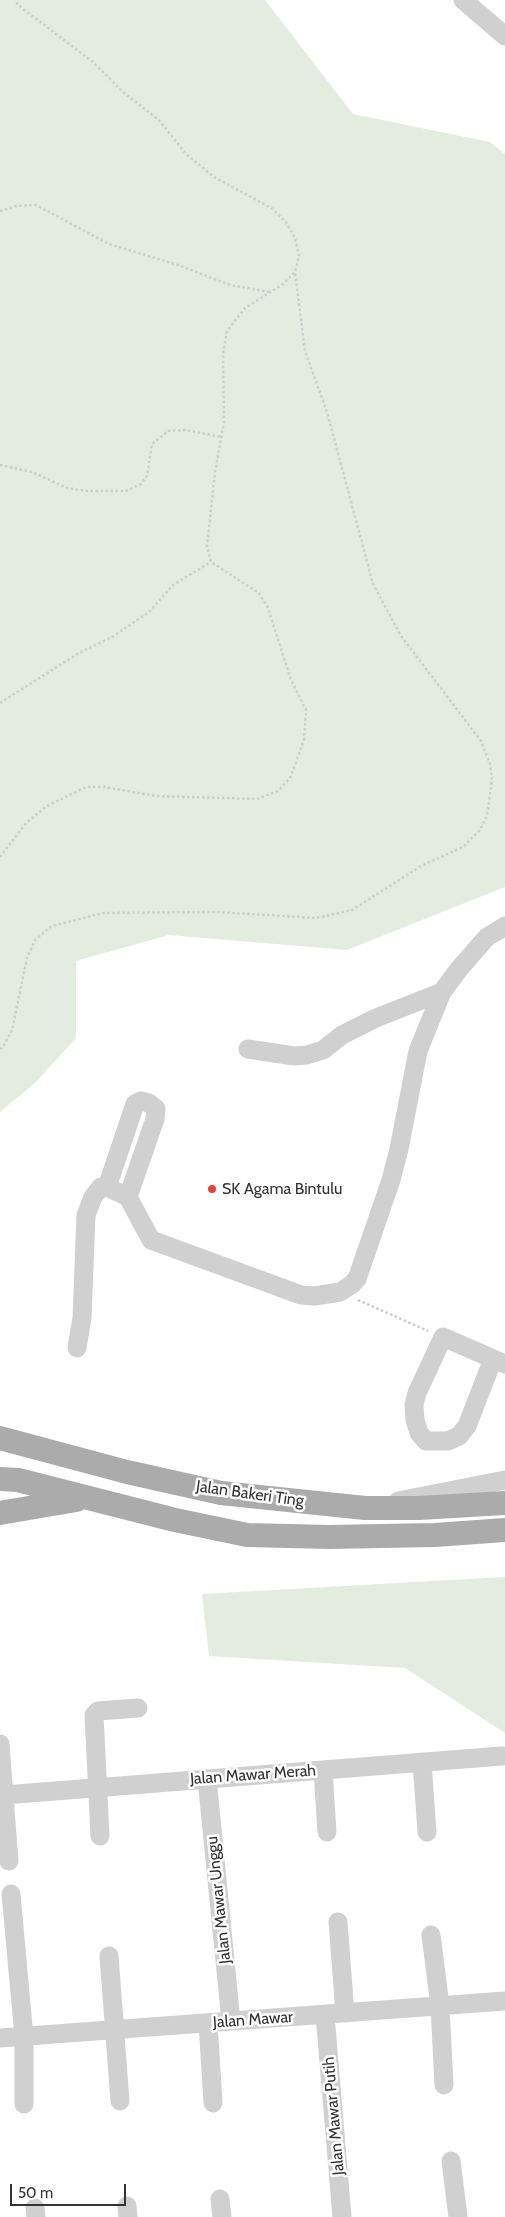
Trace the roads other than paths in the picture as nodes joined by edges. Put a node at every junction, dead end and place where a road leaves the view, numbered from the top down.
1 (463, 0) edge
2 (505, 36) edge
3 (505, 926) edge
4 (442, 992) junction
5 (248, 1049) dead end
6 (107, 1187) junction
7 (128, 1197) junction
8 (77, 1348) dead end
9 (499, 1362) edge
10 (0, 1438) edge
11 (0, 1478) edge
12 (505, 1480) edge
13 (88, 1498) junction
14 (505, 1503) edge
15 (365, 1508) junction
16 (0, 1513) edge
17 (505, 1530) edge
18 (138, 1708) dead end
19 (0, 1744) edge
20 (502, 1756) dead end
21 (422, 1762) junction
22 (323, 1770) junction
23 (207, 1779) junction
24 (96, 1788) junction
25 (4, 1795) junction
26 (327, 1832) dead end
27 (427, 1832) dead end
28 (100, 1836) dead end
29 (9, 1861) dead end
30 (11, 1894) dead end
31 (338, 1922) dead end
32 (431, 1935) dead end
33 (109, 1956) dead end
34 (505, 2001) edge
35 (440, 2006) junction
36 (345, 2013) junction
37 (325, 2014) junction
38 (231, 2021) junction
39 (208, 2023) junction
40 (116, 2030) junction
41 (24, 2037) junction
42 (0, 2038) edge
43 (444, 2084) dead end
44 (120, 2101) dead end
45 (212, 2102) dead end
46 (24, 2104) dead end
47 (451, 2161) dead end
48 (342, 2217) edge
49 (458, 2217) edge

1 - 2 street
3 - 4 street
4 - 5 street
4 - 7 street
6 - 7 street
6 - 7 street
6 - 8 street
9 - 9 street
10 - 15 main road, Jalan Bakeri Ting
11 - 13 main road
12 - 15 street
13 - 16 main road
13 - 17 main road
14 - 15 main road, Jalan Bakeri Ting
18 - 24 street
19 - 25 street
20 - 21 street, Jalan Mawar Merah
21 - 22 street, Jalan Mawar Merah
21 - 27 street
22 - 23 street, Jalan Mawar Merah
22 - 26 street
23 - 24 street, Jalan Mawar Merah
23 - 38 street, Jalan Mawar Unggu
24 - 25 street, Jalan Mawar Merah
24 - 28 street
25 - 29 street
30 - 41 street
31 - 36 street
32 - 35 street
33 - 40 street
34 - 35 street, Jalan Mawar
35 - 36 street, Jalan Mawar
35 - 43 street
36 - 37 street, Jalan Mawar
37 - 38 street, Jalan Mawar
37 - 48 street, Jalan Mawar Putih
38 - 39 street, Jalan Mawar
39 - 40 street, Jalan Mawar
39 - 45 street
40 - 41 street, Jalan Mawar
40 - 44 street
41 - 42 street, Jalan Mawar
41 - 46 street
47 - 49 street

